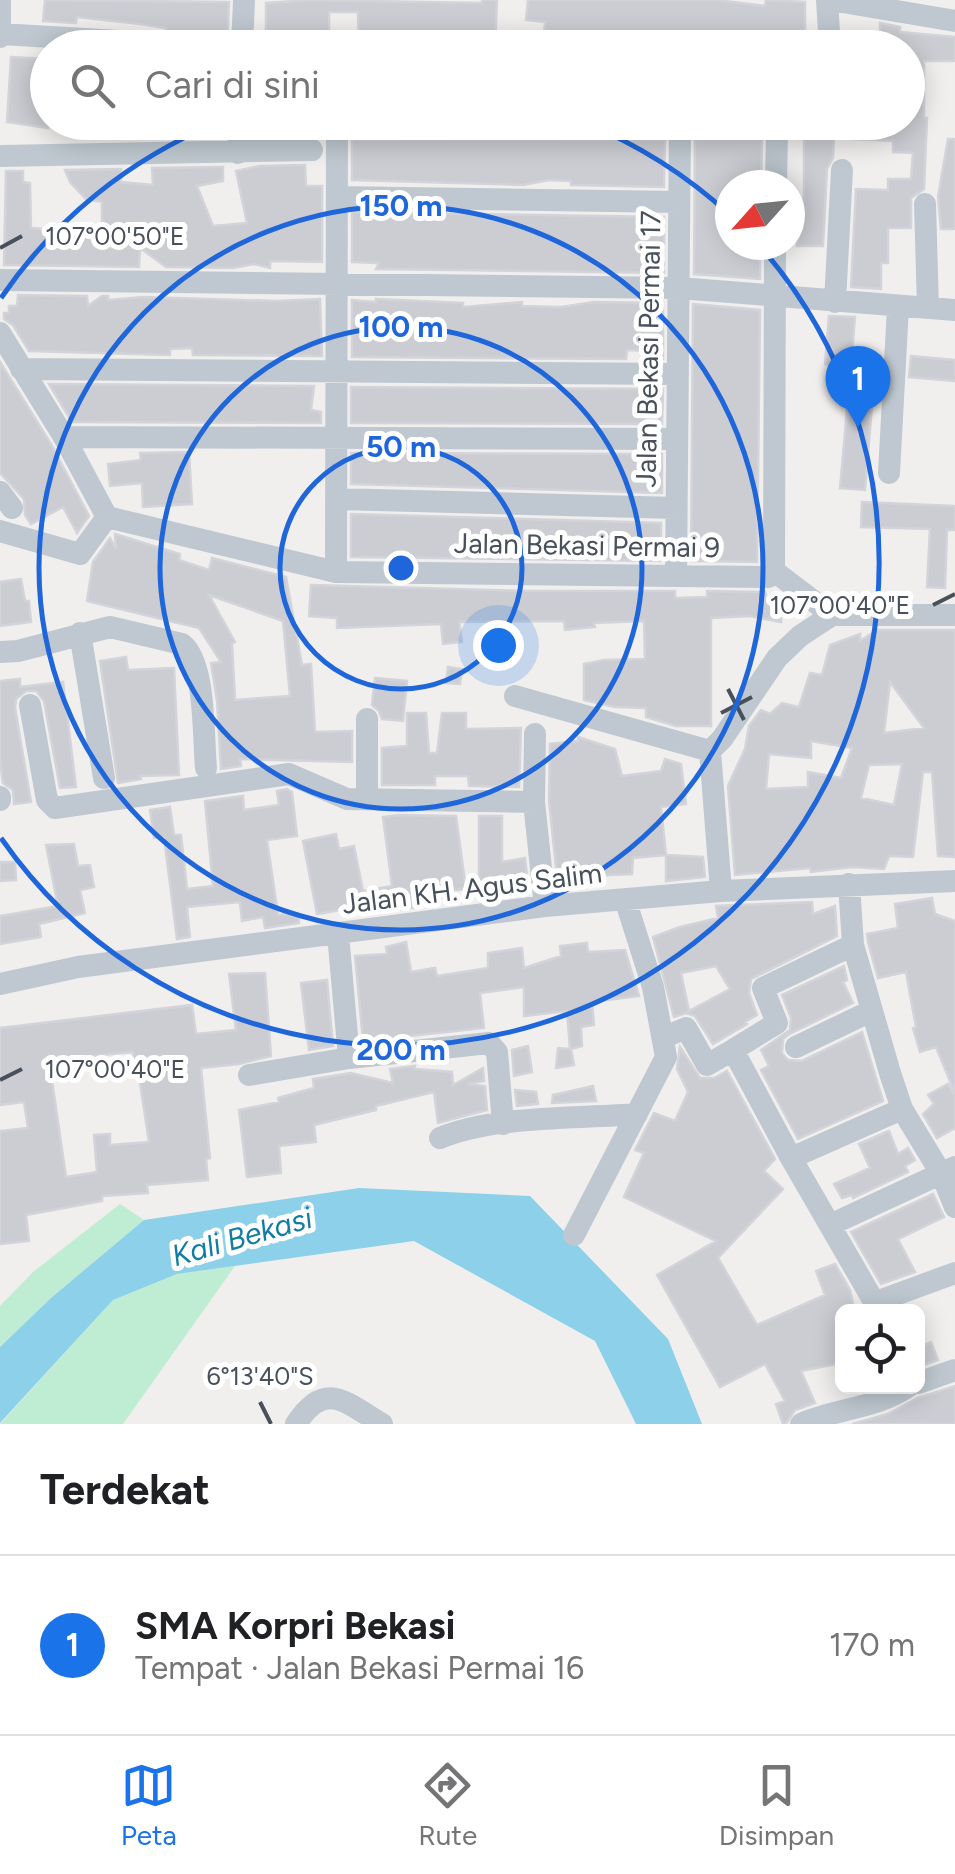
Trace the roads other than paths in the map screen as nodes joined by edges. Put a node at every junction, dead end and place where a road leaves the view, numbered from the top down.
1 (0, 0) edge
2 (244, 0) edge
3 (829, 0) edge
4 (955, 21) edge
5 (243, 30) edge
6 (830, 30) edge
7 (0, 36) edge
8 (30, 37) edge
9 (238, 140) edge
10 (337, 140) edge
11 (680, 140) edge
12 (777, 140) edge
13 (312, 150) dead end
14 (238, 153) junction
15 (0, 156) edge
16 (776, 170) edge
17 (842, 170) dead end
18 (337, 197) junction
19 (680, 202) junction
20 (926, 204) dead end
21 (775, 260) edge
22 (0, 280) edge
23 (337, 282) junction
24 (679, 288) junction
25 (774, 296) junction
26 (836, 302) junction
27 (898, 307) junction
28 (928, 308) junction
29 (955, 310) edge
30 (0, 333) edge
31 (22, 369) junction
32 (337, 370) junction
33 (678, 374) junction
34 (64, 438) junction
35 (337, 438) junction
36 (677, 439) junction
37 (889, 474) dead end
38 (336, 499) junction
39 (676, 508) junction
40 (107, 517) junction
41 (0, 532) edge
42 (774, 571) junction
43 (336, 572) junction
44 (676, 576) junction
45 (955, 615) edge
46 (832, 616) junction
47 (80, 633) junction
48 (0, 652) edge
49 (516, 696) dead end
50 (30, 705) dead end
51 (368, 719) dead end
52 (535, 734) dead end
53 (710, 750) junction
54 (206, 768) dead end
55 (104, 778) dead end
56 (368, 799) junction
57 (534, 802) junction
58 (955, 881) edge
59 (850, 884) junction
60 (720, 891) junction
61 (624, 900) junction
62 (545, 906) junction
63 (338, 934) junction
64 (854, 945) junction
65 (0, 984) edge
66 (871, 1012) junction
67 (665, 1038) junction
68 (796, 1047) dead end
69 (733, 1050) junction
70 (350, 1058) junction
71 (249, 1076) dead end
72 (902, 1108) junction
73 (637, 1114) junction
74 (502, 1124) junction
75 (440, 1138) dead end
76 (791, 1158) junction
77 (948, 1171) edge
78 (955, 1206) edge
79 (830, 1225) junction
80 (574, 1235) dead end
81 (955, 1273) edge
82 (877, 1304) edge
83 (883, 1304) edge
84 (955, 1370) edge
85 (925, 1381) edge
86 (897, 1394) edge
87 (296, 1424) edge
88 (382, 1424) edge
89 (801, 1424) edge

1 - 7 street
2 - 5 street
3 - 4 street
3 - 6 street
7 - 8 street
9 - 14 street
10 - 18 street
11 - 19 street, Jalan Bekasi Permai 17
12 - 16 street
13 - 14 street
14 - 15 street
17 - 26 street
18 - 19 street
18 - 23 street
19 - 24 street, Jalan Bekasi Permai 17
20 - 28 street
21 - 25 street
22 - 23 street
23 - 24 street
23 - 32 street
24 - 25 street
24 - 33 street, Jalan Bekasi Permai 17
25 - 26 street
25 - 42 street
26 - 27 street
27 - 28 street
27 - 37 street
28 - 29 street
30 - 31 street
31 - 32 street
31 - 34 street
32 - 33 street
32 - 35 street
33 - 36 street, Jalan Bekasi Permai 17
34 - 35 street
34 - 40 street
35 - 36 street
35 - 38 street
36 - 39 street, Jalan Bekasi Permai 17
38 - 39 street
38 - 43 street
39 - 44 street, Jalan Bekasi Permai 17
40 - 41 street
40 - 43 street, Jalan Bekasi Permai 9
42 - 44 street, Jalan Bekasi Permai 9
42 - 46 street
43 - 44 street, Jalan Bekasi Permai 9
45 - 46 street
46 - 53 street
47 - 48 street
47 - 54 street
47 - 55 street
49 - 53 street
50 - 56 street
51 - 56 street
52 - 57 street
53 - 60 street
56 - 57 street
57 - 62 street
58 - 59 street, Jalan KH. Agus Salim
59 - 60 street, Jalan KH. Agus Salim
59 - 64 street
60 - 61 street, Jalan KH. Agus Salim
61 - 62 street, Jalan KH. Agus Salim
61 - 67 street
62 - 63 street, Jalan KH. Agus Salim
63 - 65 street, Jalan KH. Agus Salim
63 - 70 street
64 - 66 street
64 - 69 street
66 - 68 street
66 - 72 street
67 - 69 street
67 - 73 street
69 - 76 street
70 - 71 street
70 - 74 street
72 - 76 street
72 - 77 street
73 - 74 street
73 - 80 street
74 - 75 street
76 - 79 street
77 - 78 street
77 - 79 street
79 - 82 street
81 - 83 street
84 - 85 street
86 - 89 street
87 - 88 street

